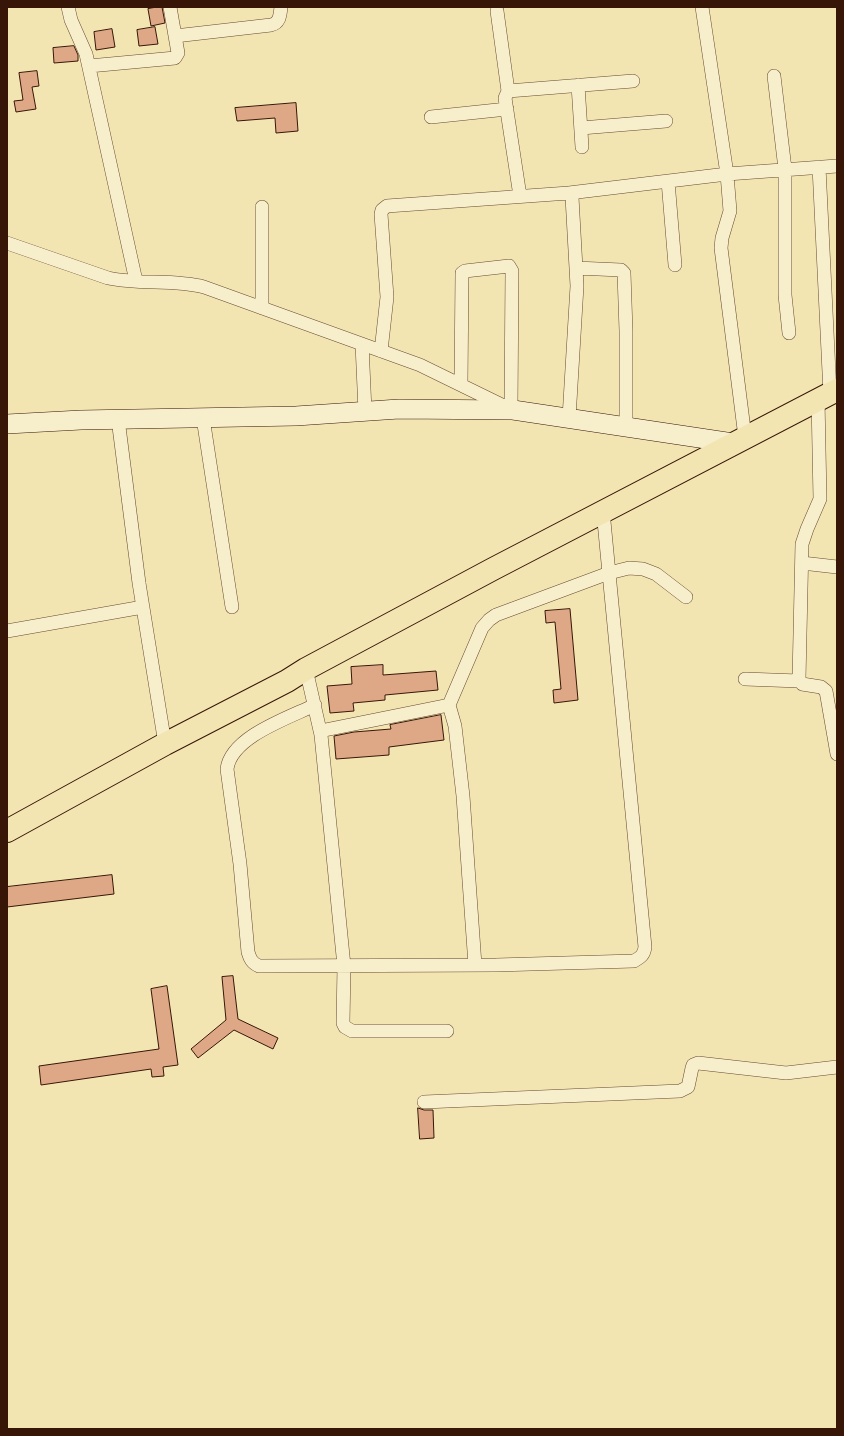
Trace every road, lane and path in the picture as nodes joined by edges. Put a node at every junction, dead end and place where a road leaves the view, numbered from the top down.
1 (68, 7) edge
2 (170, 7) edge
3 (281, 7) edge
4 (702, 7) edge
5 (497, 11) dead end
6 (175, 36) junction
7 (89, 66) junction
8 (774, 76) dead end
9 (633, 81) dead end
10 (578, 85) junction
11 (508, 91) junction
12 (507, 110) junction
13 (431, 117) dead end
14 (666, 121) dead end
15 (581, 128) junction
16 (582, 147) dead end
17 (837, 166) edge
18 (819, 167) junction
19 (785, 169) junction
20 (727, 174) junction
21 (668, 181) junction
22 (569, 193) junction
23 (520, 196) junction
24 (262, 207) dead end
25 (7, 242) edge
26 (675, 265) dead end
27 (576, 268) junction
28 (136, 281) junction
29 (262, 308) junction
30 (788, 333) dead end
31 (362, 344) junction
32 (381, 351) junction
33 (461, 385) junction
34 (828, 394) edge
35 (512, 410) junction
36 (365, 411) junction
37 (203, 418) junction
38 (569, 418) junction
39 (118, 419) junction
40 (7, 424) edge
41 (626, 427) junction
42 (739, 440) junction
43 (603, 511) junction
44 (802, 563) junction
45 (837, 568) edge
46 (609, 573) junction
47 (686, 597) dead end
48 (143, 607) junction
49 (232, 607) dead end
50 (7, 631) edge
51 (306, 669) junction
52 (745, 680) dead end
53 (799, 681) junction
54 (315, 705) junction
55 (449, 705) junction
56 (320, 730) junction
57 (166, 744) junction
58 (837, 750) edge
59 (7, 831) edge
60 (475, 965) junction
61 (344, 966) junction
62 (447, 1031) dead end
63 (837, 1067) edge
64 (424, 1102) dead end

1 - 7 street
2 - 6 street
3 - 6 street
4 - 20 street
5 - 11 street
6 - 7 street
7 - 28 street
8 - 19 street
9 - 10 street
10 - 11 street
10 - 15 street
11 - 12 street
12 - 13 street
12 - 23 street
14 - 15 street
15 - 16 street
17 - 18 street
18 - 19 street
18 - 34 street
19 - 20 street
19 - 30 street
20 - 21 street
20 - 42 street
21 - 22 street
21 - 26 street
22 - 23 street
22 - 27 street
23 - 32 street
24 - 29 street
25 - 28 street
27 - 38 street
27 - 41 street
28 - 29 street
29 - 31 street
31 - 32 street
31 - 36 street
32 - 33 street
33 - 35 street
33 - 35 street
34 - 42 highway
34 - 44 street
35 - 36 street
35 - 38 street
36 - 37 street
37 - 39 street
37 - 49 street
38 - 41 street
39 - 40 street
39 - 48 street
41 - 42 street
42 - 43 highway
43 - 46 street
43 - 51 highway
44 - 45 street
44 - 53 street
46 - 47 street
46 - 55 street
46 - 60 street
48 - 50 street
48 - 57 street
51 - 54 street
51 - 57 highway
52 - 53 street
53 - 58 street
54 - 56 street
54 - 61 street
55 - 56 street
55 - 60 street
56 - 61 street
57 - 59 highway
60 - 61 street
61 - 62 street
63 - 64 street

